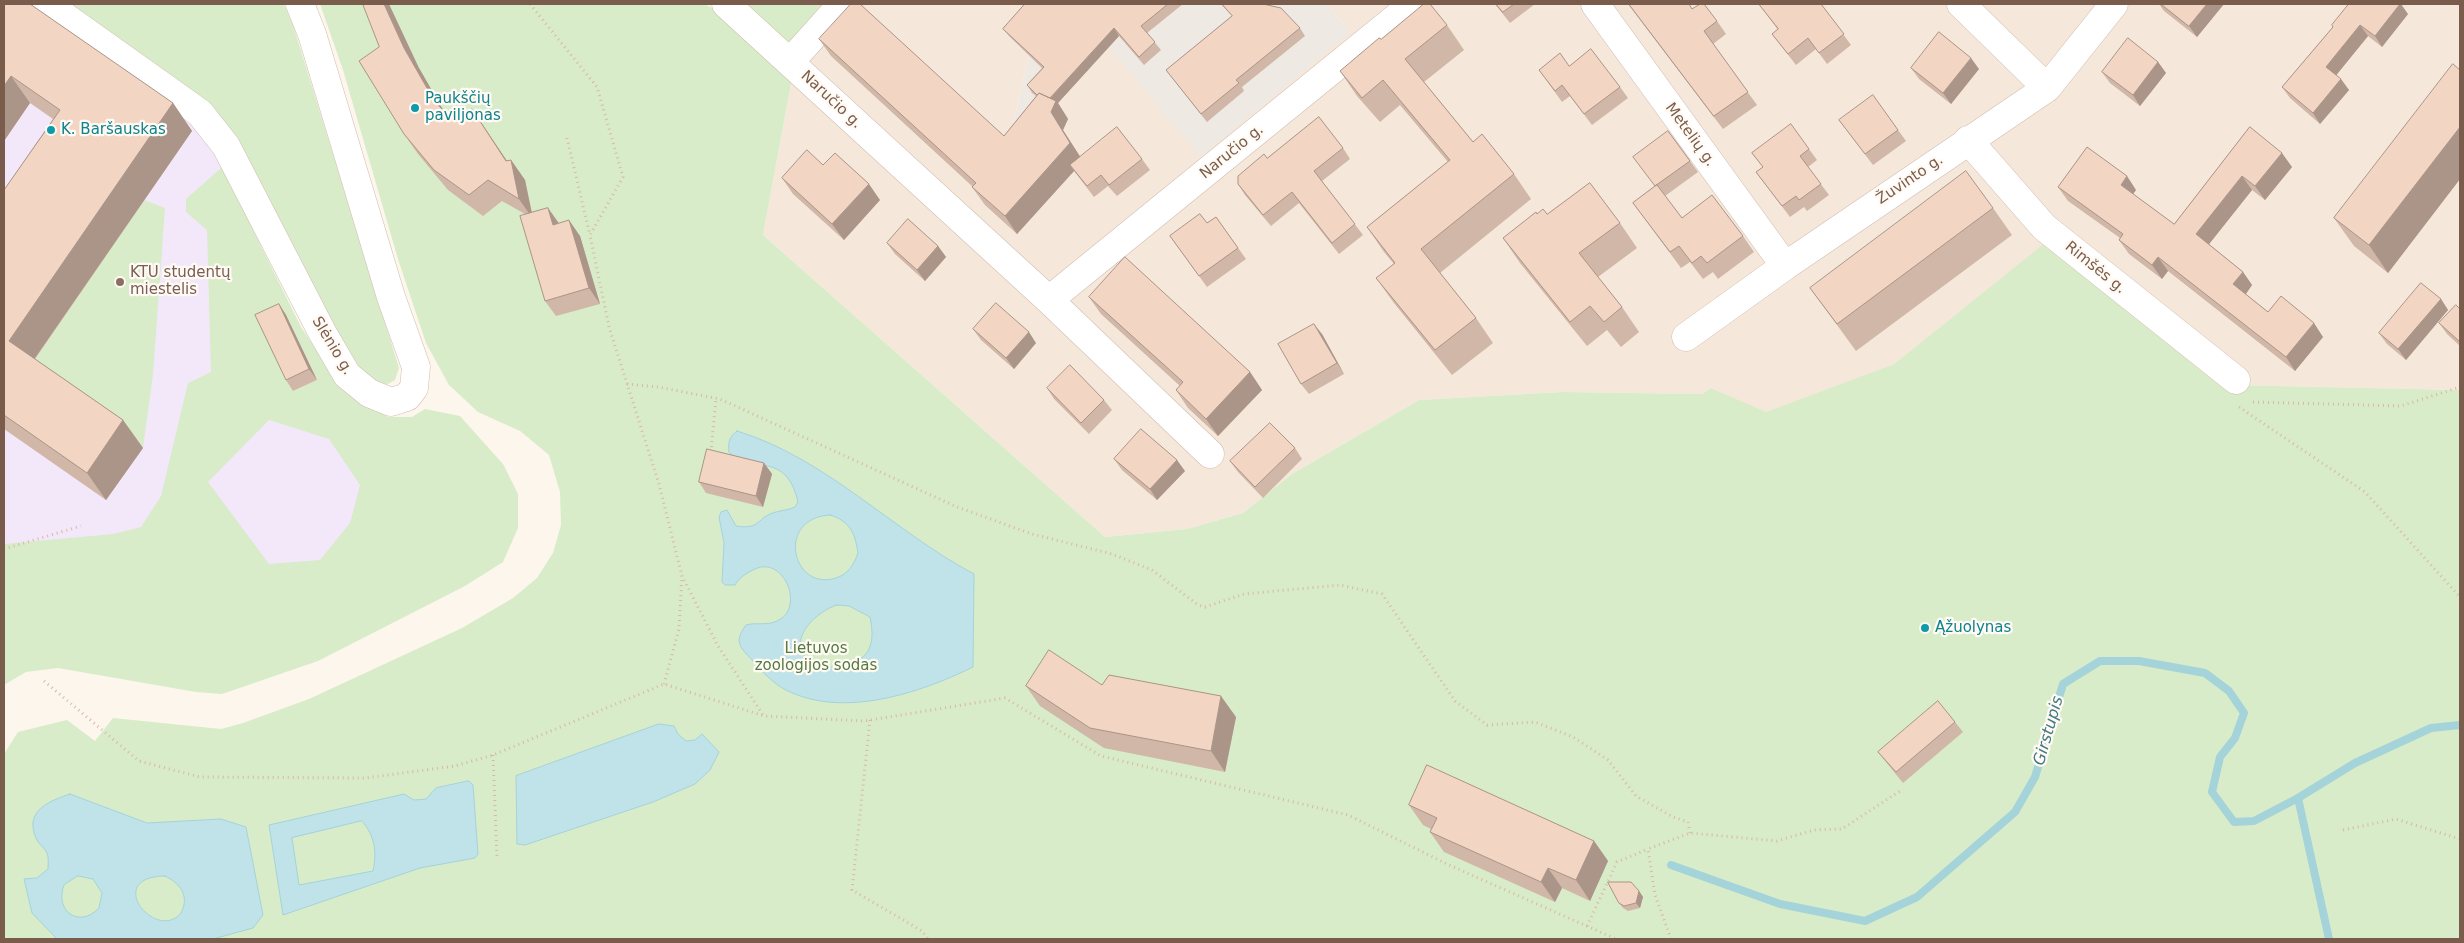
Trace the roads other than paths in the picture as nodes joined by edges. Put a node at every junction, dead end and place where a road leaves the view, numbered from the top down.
1 (47, 4) edge
2 (300, 4) edge
3 (726, 4) edge
4 (842, 4) edge
5 (1413, 4) edge
6 (1595, 4) edge
7 (1960, 4) edge
8 (2114, 4) edge
9 (790, 62) junction
10 (2046, 88) junction
11 (1968, 140) junction
12 (1784, 266) junction
13 (1049, 300) junction
14 (1686, 336) dead end
15 (2241, 396) road end
16 (1210, 454) dead end

1 - 2 street, Slėnio g.
3 - 9 street, Naručio g.
4 - 9 street, Naručio g.
5 - 13 street, Naručio g.
6 - 12 street, Metelių g.
7 - 10 street
8 - 10 street, Žuvinto g.
9 - 13 street, Naručio g.
10 - 11 street, Žuvinto g.
11 - 12 street, Žuvinto g.
11 - 15 street, Rimšės g.
12 - 14 street, Žuvinto g.
13 - 16 street, Naručio g.

